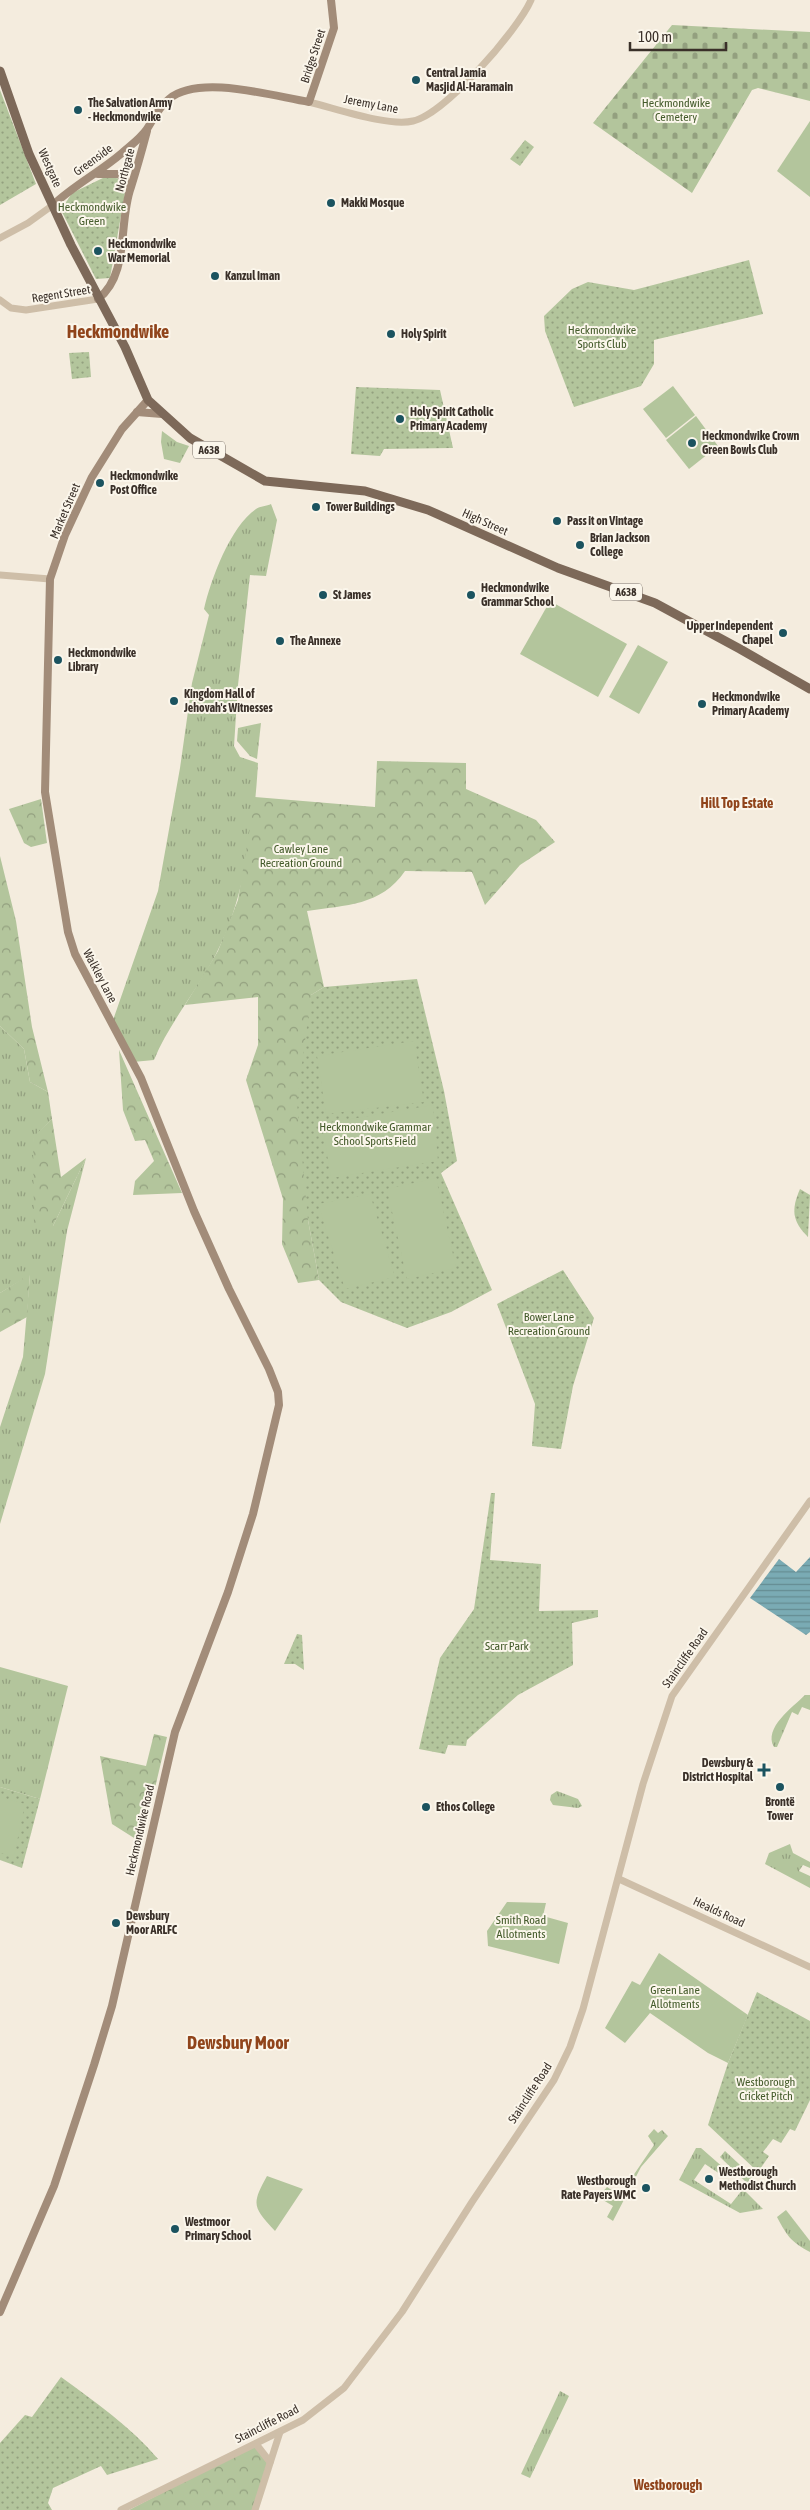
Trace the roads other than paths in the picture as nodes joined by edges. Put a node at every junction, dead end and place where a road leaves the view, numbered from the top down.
1 (331, 0) edge
2 (531, 0) edge
3 (0, 71) edge
4 (186, 90) joint
5 (309, 102) junction
6 (147, 129) junction
7 (96, 174) junction
8 (130, 187) junction
9 (53, 205) junction
10 (0, 238) edge
11 (98, 299) junction
12 (0, 300) edge
13 (148, 400) junction
14 (137, 412) junction
15 (162, 414) junction
16 (0, 575) edge
17 (50, 580) junction
18 (810, 690) edge
19 (260, 1352) joint
20 (810, 1501) edge
21 (619, 1879) junction
22 (810, 1967) edge
23 (0, 2312) edge
24 (280, 2432) junction
25 (256, 2444) junction
26 (270, 2462) junction
27 (120, 2510) edge
28 (255, 2510) edge

1 - 5 main road, Bridge Street
2 - 5 street, Jeremy Lane
3 - 9 main road, Westgate / A638
4 - 5 main road, Jeremy Lane
4 - 6 main road, Greenside
6 - 7 main road, Greenside
6 - 8 main road, Northgate
7 - 8 main road
7 - 9 main road, Greenside
8 - 11 main road, Northgate
9 - 10 street
9 - 11 main road, Westgate / A638
11 - 12 street, Regent Street
11 - 13 main road, A638
13 - 14 main road, Market Street
13 - 15 main road, High Street / A638
14 - 15 main road
14 - 17 main road, Market Street
15 - 18 main road, High Street / A638
16 - 17 street
17 - 19 main road, Walkley Lane
19 - 23 main road, Heckmondwike Road
20 - 21 street, Staincliffe Road
21 - 22 street, Healds Road
21 - 24 street, Staincliffe Road
24 - 25 street, Staincliffe Road
24 - 26 street
25 - 26 street
25 - 27 street, Staincliffe Road
26 - 28 street

